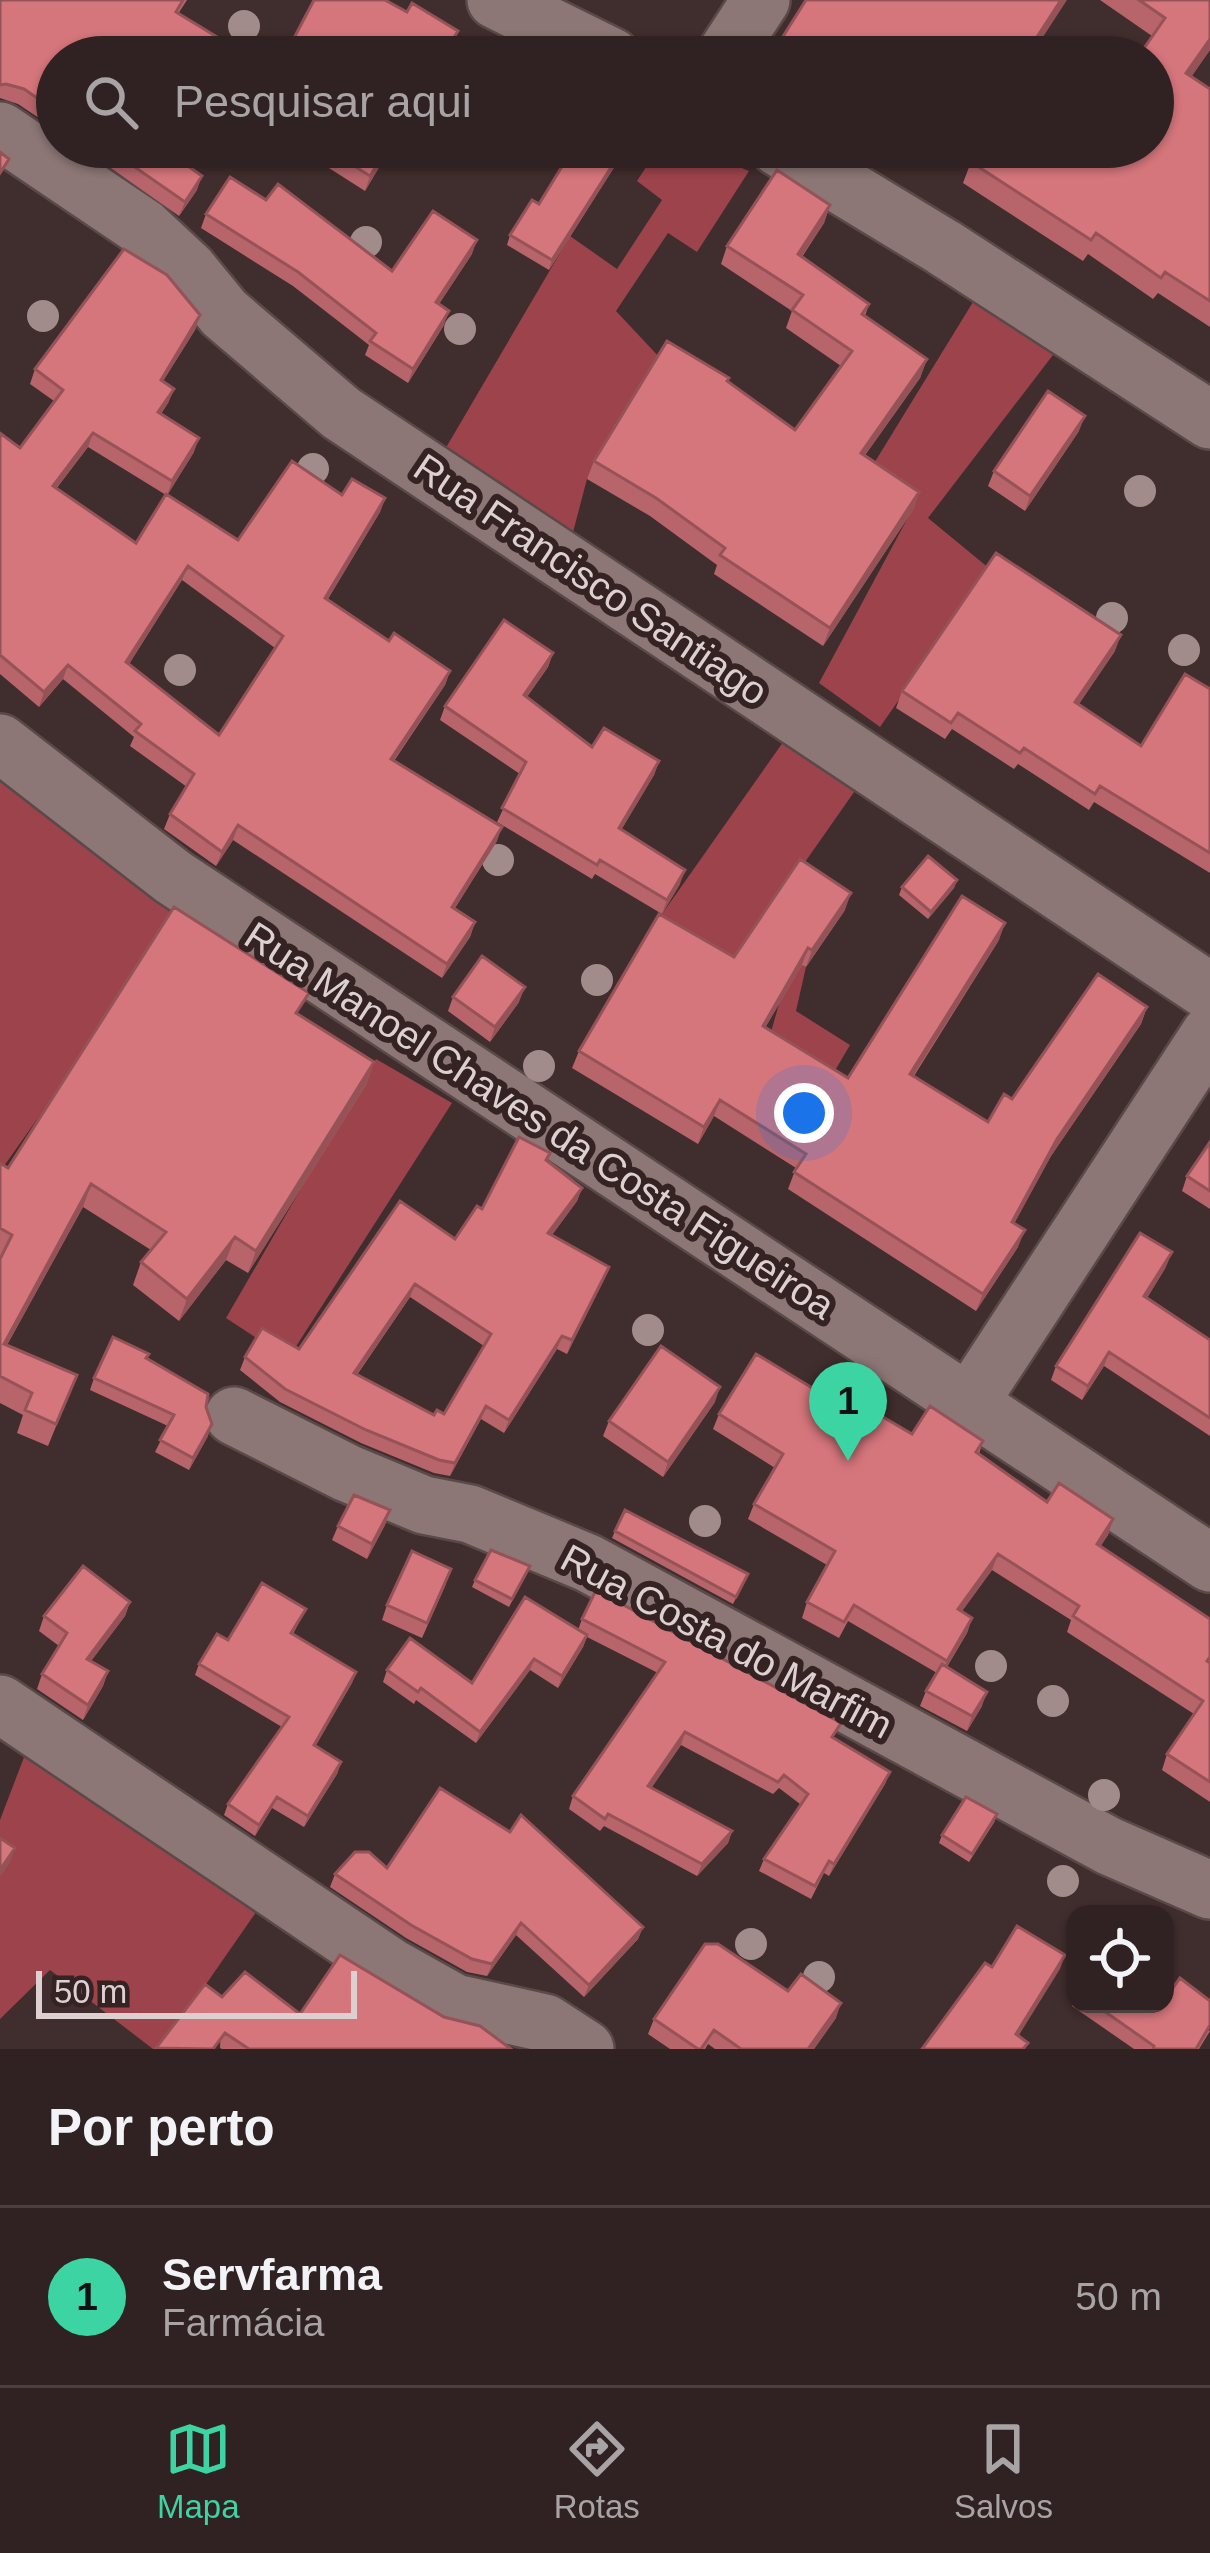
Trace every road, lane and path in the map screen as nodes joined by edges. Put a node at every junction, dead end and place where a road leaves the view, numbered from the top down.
1 (496, 0) edge
2 (761, 0) edge
3 (569, 36) edge
4 (738, 36) edge
5 (0, 131) edge
6 (36, 155) edge
7 (55, 168) edge
8 (813, 168) edge
9 (1210, 420) edge
10 (0, 743) edge
11 (1210, 992) edge
12 (1210, 1034) edge
13 (969, 1403) junction
14 (234, 1416) dead end
15 (1210, 1562) edge
16 (0, 1704) edge
17 (1210, 1890) edge
18 (585, 2049) edge

1 - 3 street
2 - 4 street
5 - 6 street, Rua Francisco Santiago
7 - 11 street, Rua Francisco Santiago
8 - 9 street
10 - 13 street, Rua Manoel Chaves da Costa Figueiroa
12 - 13 street
13 - 15 street, Rua Manoel Chaves da Costa Figueiroa
14 - 17 street, Rua Costa do Marfim
16 - 18 street

